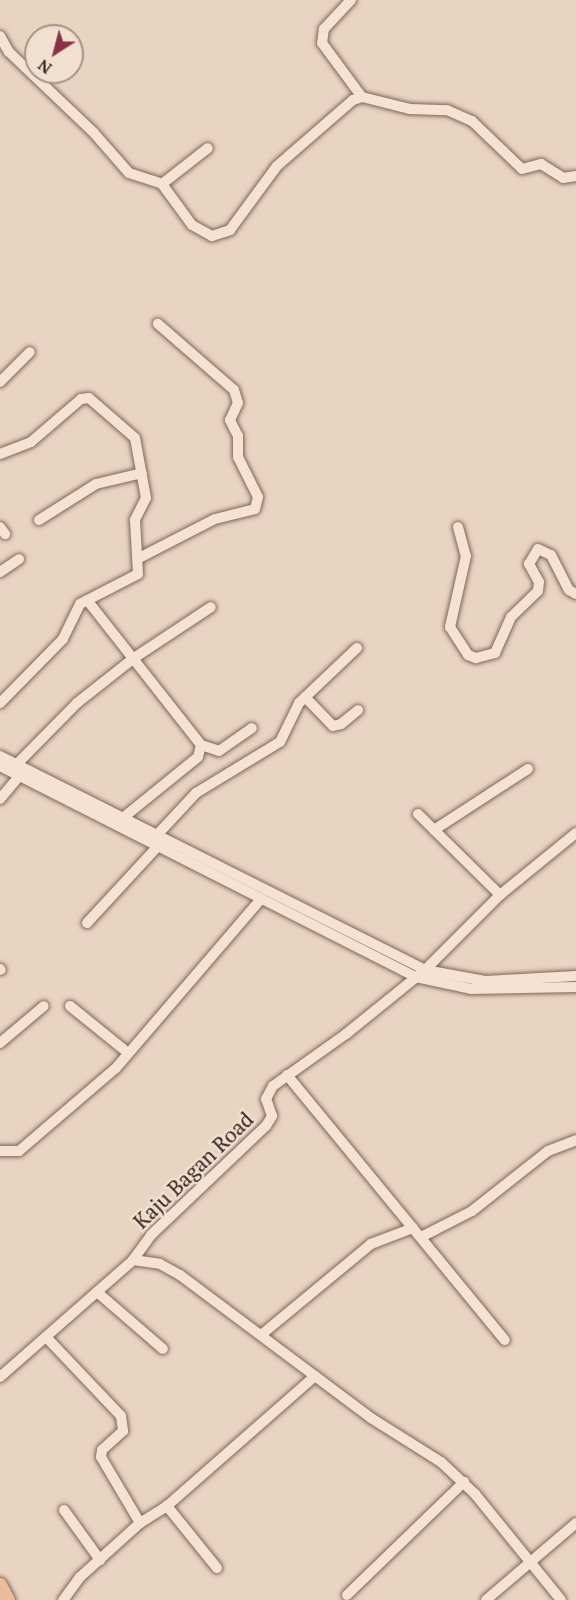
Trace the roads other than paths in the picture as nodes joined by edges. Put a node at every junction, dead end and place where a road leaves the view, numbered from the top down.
1 (351, 0) edge
2 (0, 36) edge
3 (362, 97) junction
4 (208, 148) dead end
5 (576, 176) edge
6 (162, 184) junction
7 (158, 324) dead end
8 (30, 352) dead end
9 (0, 382) edge
10 (0, 454) edge
11 (142, 473) junction
12 (39, 520) dead end
13 (458, 527) dead end
14 (139, 558) junction
15 (19, 559) dead end
16 (0, 572) edge
17 (576, 594) edge
18 (87, 600) junction
19 (212, 607) dead end
20 (357, 648) dead end
21 (134, 658) junction
22 (305, 697) junction
23 (0, 703) edge
24 (358, 710) dead end
25 (252, 728) dead end
26 (201, 745) junction
27 (0, 756) edge
28 (0, 766) edge
29 (528, 769) dead end
30 (18, 770) junction
31 (0, 799) edge
32 (418, 814) dead end
33 (124, 817) junction
34 (434, 830) junction
35 (576, 833) edge
36 (158, 840) junction
37 (500, 895) junction
38 (261, 899) junction
39 (87, 923) dead end
40 (420, 973) junction
41 (576, 976) edge
42 (576, 987) edge
43 (44, 1006) dead end
44 (70, 1006) dead end
45 (1, 1041) edge
46 (128, 1053) junction
47 (287, 1074) junction
48 (576, 1140) edge
49 (0, 1151) edge
50 (413, 1228) junction
51 (421, 1237) junction
52 (133, 1260) junction
53 (97, 1292) junction
54 (261, 1335) junction
55 (46, 1337) junction
56 (505, 1340) dead end
57 (163, 1349) dead end
58 (315, 1376) junction
59 (0, 1377) edge
60 (464, 1482) junction
61 (167, 1506) junction
62 (64, 1510) dead end
63 (140, 1523) junction
64 (576, 1523) edge
65 (100, 1560) junction
66 (528, 1563) junction
67 (217, 1568) dead end
68 (0, 1585) edge
69 (347, 1595) dead end
70 (8, 1600) edge
71 (63, 1600) edge
72 (486, 1600) edge
73 (561, 1600) edge

1 - 3 street
2 - 6 street
3 - 5 street
3 - 6 street
4 - 6 street
7 - 14 street
8 - 9 street
10 - 11 street
11 - 12 street
11 - 14 street
13 - 17 street
14 - 18 street
15 - 16 street
18 - 21 street
18 - 23 street
19 - 21 street
20 - 22 street
21 - 26 street
21 - 30 street
22 - 24 street
22 - 36 street
25 - 26 street
26 - 33 street
27 - 30 street
28 - 30 street
29 - 34 street
30 - 31 street
30 - 33 street
30 - 36 street
32 - 34 street
33 - 36 street
34 - 37 street
35 - 37 street, Kaju Bagan Road
36 - 38 street
36 - 39 street
36 - 40 street
37 - 40 street, Kaju Bagan Road
38 - 40 street
38 - 46 street
40 - 41 street
40 - 42 street
40 - 47 street, Kaju Bagan Road
43 - 45 street
44 - 46 street
46 - 49 street
47 - 50 street
47 - 52 street, Kaju Bagan Road
48 - 51 street
50 - 51 street
50 - 54 street
51 - 56 street
52 - 53 street, Kaju Bagan Road
52 - 54 street
53 - 55 street, Kaju Bagan Road
53 - 57 street
54 - 58 street
55 - 59 street, Kaju Bagan Road
55 - 63 street
58 - 60 street
58 - 61 street
60 - 66 street
60 - 69 street
61 - 63 street
61 - 67 street
62 - 65 street
63 - 65 street
64 - 66 street
65 - 71 street
66 - 72 street
66 - 73 street
68 - 70 main road

